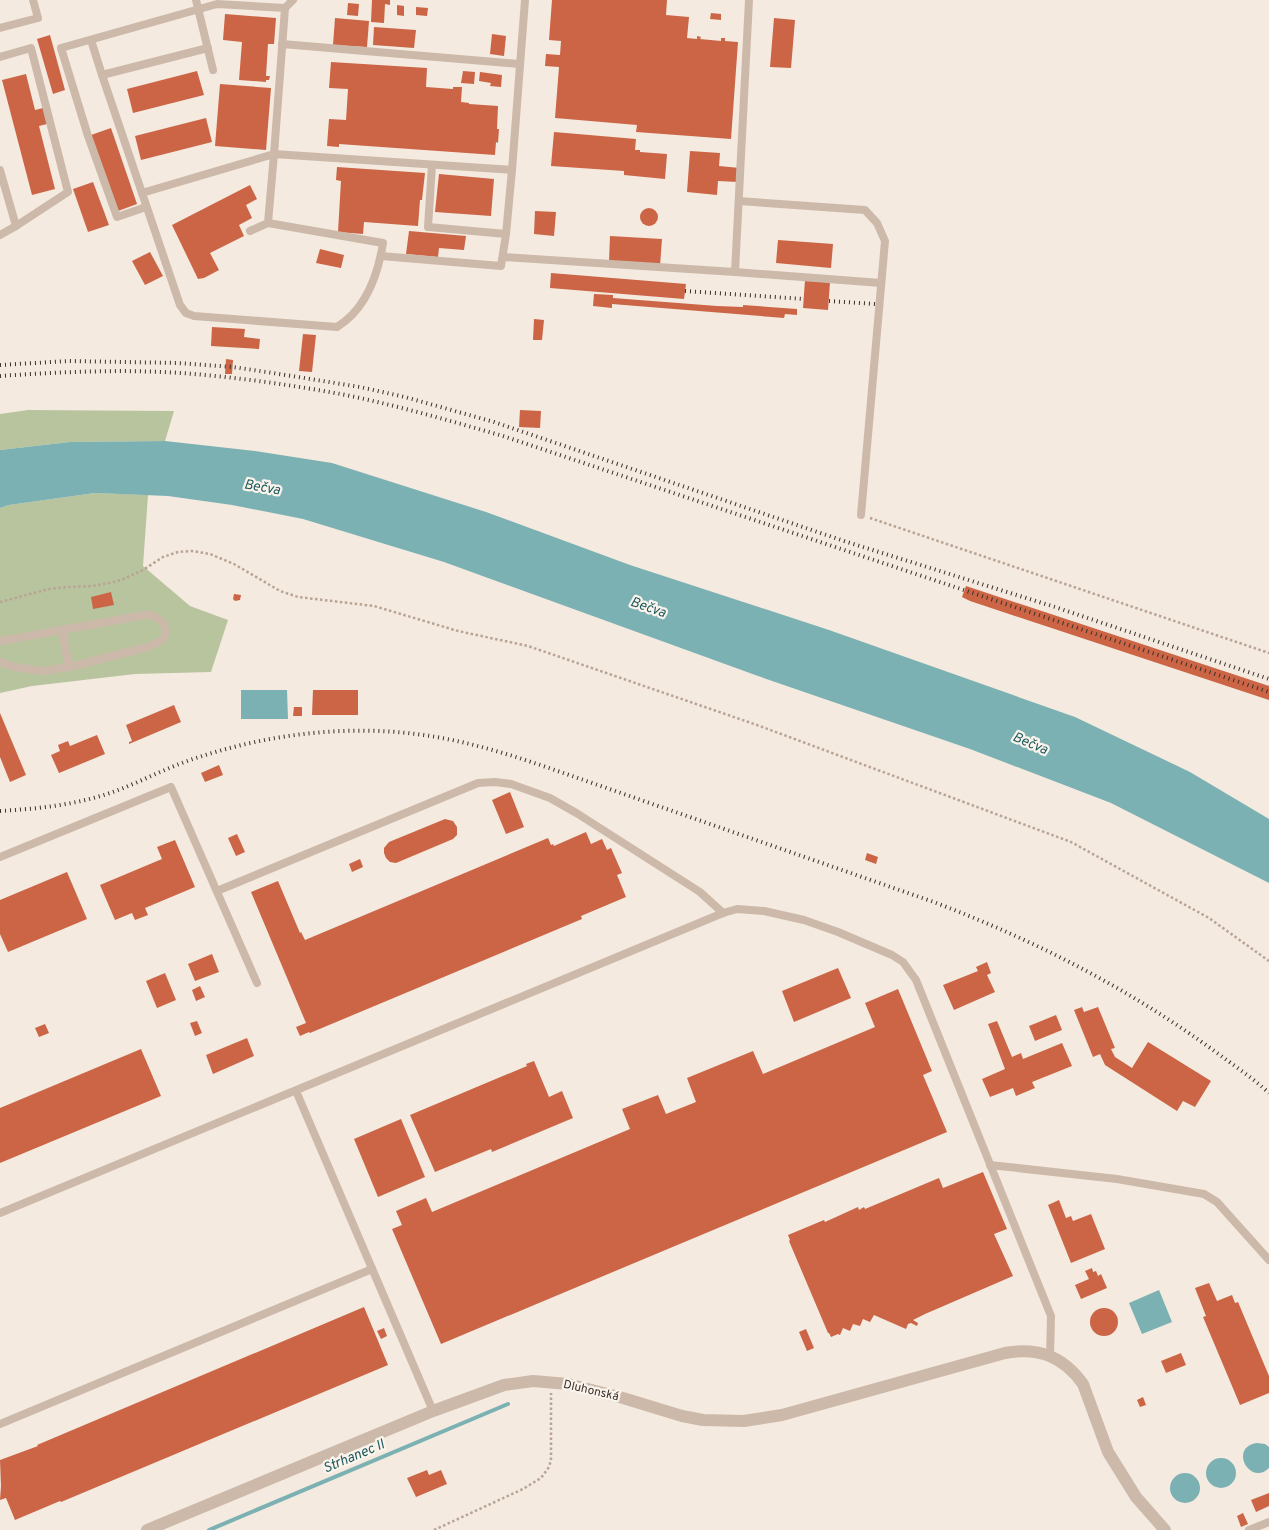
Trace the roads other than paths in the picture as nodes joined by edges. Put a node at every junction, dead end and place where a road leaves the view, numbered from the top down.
1 (33, 0) edge
2 (196, 0) edge
3 (293, 0) edge
4 (525, 0) edge
5 (750, 0) edge
6 (285, 8) junction
7 (199, 10) junction
8 (0, 28) edge
9 (91, 40) junction
10 (282, 44) junction
11 (208, 48) junction
12 (0, 57) edge
13 (520, 64) junction
14 (213, 70) dead end
15 (102, 75) junction
16 (274, 154) junction
17 (432, 165) junction
18 (0, 170) edge
19 (512, 170) junction
20 (142, 193) junction
21 (739, 201) junction
22 (146, 206) junction
23 (268, 223) junction
24 (16, 226) junction
25 (250, 231) dead end
26 (506, 234) junction
27 (0, 235) edge
28 (381, 256) junction
29 (503, 257) junction
30 (735, 272) junction
31 (881, 282) junction
32 (861, 515) road end
33 (62, 630) junction
34 (0, 641) edge
35 (0, 662) edge
36 (69, 667) junction
37 (0, 857) edge
38 (217, 891) junction
39 (723, 913) junction
40 (257, 983) dead end
41 (296, 1091) junction
42 (990, 1165) junction
43 (0, 1213) edge
44 (1269, 1260) edge
45 (372, 1269) junction
46 (1050, 1356) junction
47 (433, 1411) junction
48 (0, 1424) edge
49 (1269, 1522) edge
50 (147, 1530) edge
51 (1165, 1530) edge
52 (1249, 1530) edge

1 - 8 lane
2 - 7 lane
3 - 6 lane
4 - 13 lane
5 - 21 lane
6 - 7 lane
6 - 10 lane
7 - 9 lane
7 - 11 lane
9 - 15 lane
9 - 22 lane
10 - 13 lane
10 - 16 lane
11 - 14 lane
11 - 15 lane
12 - 24 lane
13 - 19 lane
15 - 20 lane
16 - 17 lane
16 - 20 lane
16 - 23 lane
17 - 19 lane
17 - 26 lane
18 - 24 lane
19 - 26 lane
20 - 22 lane
21 - 30 lane
21 - 31 lane
22 - 28 lane
23 - 25 lane
23 - 28 lane
24 - 27 lane
26 - 29 lane
28 - 29 lane
29 - 30 lane
30 - 31 lane
31 - 32 lane
33 - 34 lane
33 - 36 lane
33 - 36 lane
35 - 36 lane
37 - 38 lane
38 - 39 lane
38 - 40 lane
39 - 41 lane
39 - 42 lane
41 - 43 lane
41 - 45 lane
42 - 44 lane
42 - 46 lane
45 - 47 lane
45 - 48 lane
46 - 47 street, Dluhonská
46 - 51 street
47 - 50 street, Dluhonská
49 - 52 lane

